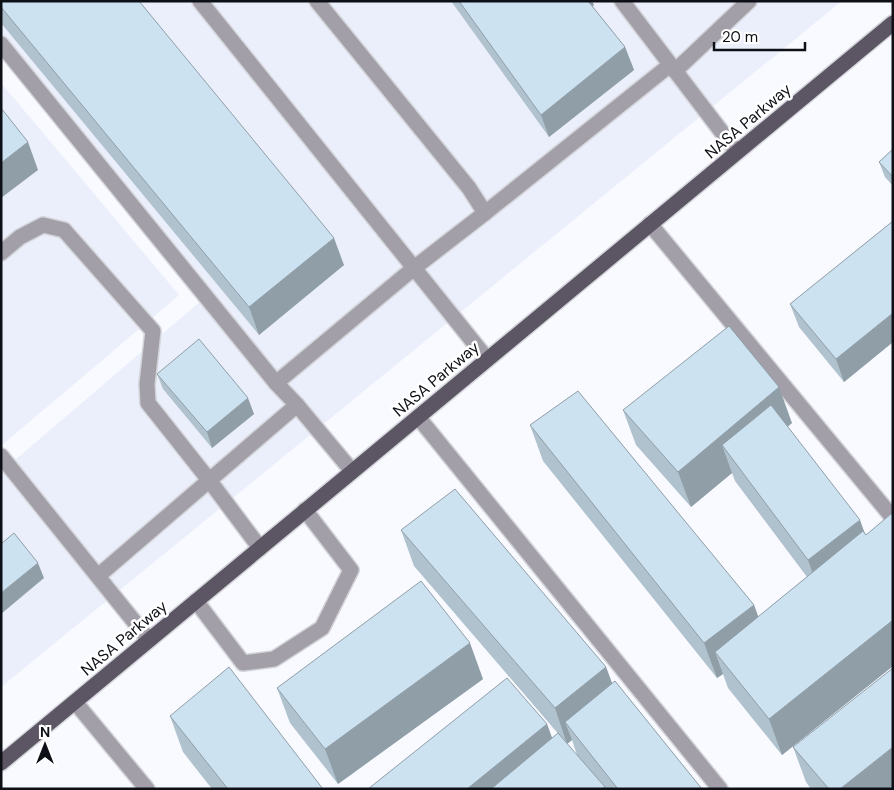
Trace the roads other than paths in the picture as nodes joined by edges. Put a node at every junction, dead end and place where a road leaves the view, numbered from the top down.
1 (200, 1) edge
2 (317, 1) edge
3 (622, 1) edge
4 (749, 1) edge
5 (893, 23) edge
6 (1, 44) edge
7 (673, 68) junction
8 (737, 152) junction
9 (485, 213) junction
10 (650, 224) junction
11 (1, 253) edge
12 (414, 268) junction
13 (487, 359) junction
14 (276, 383) junction
15 (297, 405) junction
16 (418, 417) junction
17 (1, 456) edge
18 (352, 471) junction
19 (209, 480) junction
20 (305, 510) junction
21 (893, 518) edge
22 (260, 548) junction
23 (98, 576) junction
24 (196, 601) junction
25 (149, 640) junction
26 (75, 702) junction
27 (1, 763) edge
28 (147, 789) edge
29 (720, 789) edge

1 - 12 lane
2 - 9 lane
3 - 7 lane
4 - 7 lane
5 - 8 main road, NASA Parkway
6 - 14 lane
7 - 8 lane
7 - 9 lane
8 - 10 main road, NASA Parkway
9 - 12 lane
10 - 13 main road, NASA Parkway
10 - 21 lane
11 - 19 lane
12 - 13 lane
12 - 14 lane
13 - 16 main road, NASA Parkway
14 - 15 lane
15 - 18 lane
15 - 19 lane
16 - 18 main road, NASA Parkway
16 - 29 lane
17 - 23 lane
18 - 20 main road, NASA Parkway
19 - 22 lane
19 - 23 lane
20 - 22 main road, NASA Parkway
20 - 24 lane
22 - 24 main road, NASA Parkway
23 - 25 lane
24 - 25 main road, NASA Parkway
25 - 26 main road, NASA Parkway
26 - 27 main road, NASA Parkway
26 - 28 lane

